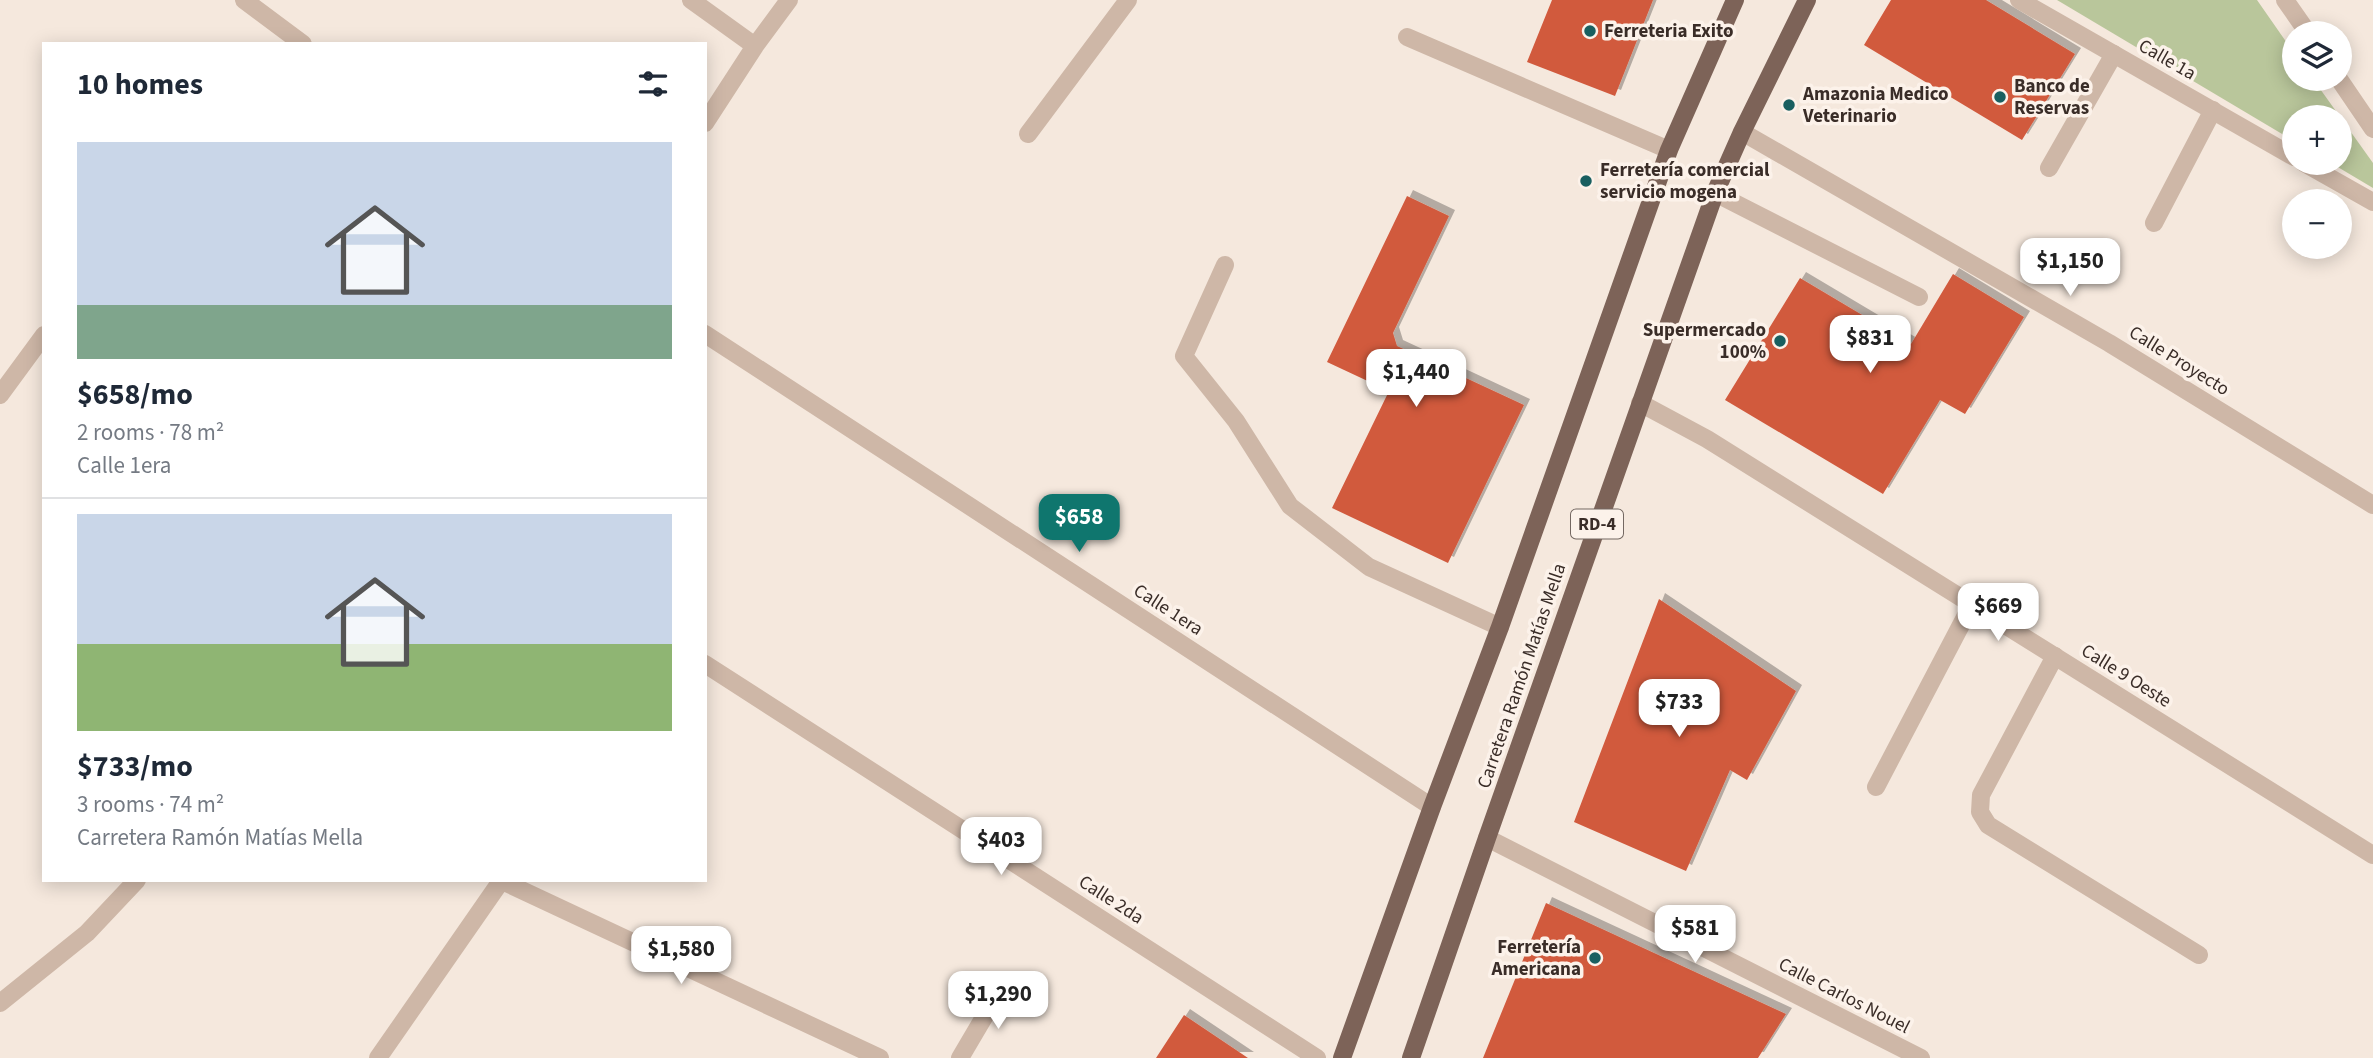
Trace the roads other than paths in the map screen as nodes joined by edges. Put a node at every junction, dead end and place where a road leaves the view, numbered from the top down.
1 (244, 0) edge
2 (691, 0) edge
3 (789, 0) edge
4 (1128, 0) edge
5 (1735, 0) edge
6 (1807, 0) edge
7 (2019, 0) edge
8 (2285, 0) edge
9 (2300, 21) edge
10 (1407, 37) dead end
11 (300, 42) edge
12 (755, 46) junction
13 (2114, 54) junction
14 (2347, 91) edge
15 (2213, 110) junction
16 (707, 120) edge
17 (2373, 129) edge
18 (1742, 132) junction
19 (1028, 134) dead end
20 (1669, 150) junction
21 (2282, 150) edge
22 (2049, 168) dead end
23 (2325, 175) edge
24 (1715, 193) junction
25 (2373, 202) edge
26 (2154, 223) dead end
27 (1225, 265) dead end
28 (1919, 297) dead end
29 (707, 335) edge
30 (42, 338) edge
31 (2, 388) edge
32 (1640, 403) junction
33 (2373, 505) edge
34 (1972, 604) junction
35 (1500, 627) junction
36 (2055, 656) junction
37 (707, 665) edge
38 (1876, 786) dead end
39 (1432, 807) junction
40 (1487, 838) junction
41 (2373, 855) edge
42 (135, 882) edge
43 (500, 882) edge
44 (503, 882) edge
45 (2199, 955) dead end
46 (1003, 985) dead end
47 (0, 1003) edge
48 (378, 1058) edge
49 (880, 1058) edge
50 (960, 1058) edge
51 (1317, 1058) edge
52 (1342, 1058) edge
53 (1411, 1058) edge
54 (1921, 1058) edge

1 - 11 street
2 - 12 street
3 - 12 street
4 - 19 street
5 - 20 main road, Carretera Ramón Matías Mella / RD-4
6 - 18 main road, Carretera Ramón Matías Mella / RD-4
7 - 13 street, Calle 1a
8 - 9 street
10 - 20 street
12 - 16 street
13 - 15 street, Calle 1a
13 - 22 street
14 - 17 street
15 - 21 street, Calle 1a
15 - 26 street
18 - 24 main road, Carretera Ramón Matías Mella / RD-4
18 - 33 street, Calle Proyecto
20 - 35 main road, Carretera Ramón Matías Mella / RD-4
23 - 25 street
24 - 28 street
24 - 32 main road, Carretera Ramón Matías Mella / RD-4
27 - 35 street
29 - 39 street, Calle 1era
30 - 31 street
32 - 34 street, Calle 9 Oeste
32 - 40 main road, Carretera Ramón Matías Mella / RD-4
34 - 36 street, Calle 9 Oeste
34 - 38 street
35 - 39 main road, Carretera Ramón Matías Mella / RD-4
36 - 41 street, Calle 9 Oeste
36 - 45 street
37 - 51 street, Calle 2da
39 - 52 main road, Carretera Ramón Matías Mella / RD-4
40 - 53 main road, Carretera Ramón Matías Mella / RD-4
40 - 54 street, Calle Carlos Nouel
42 - 47 street
43 - 48 street
44 - 49 street
46 - 50 street

